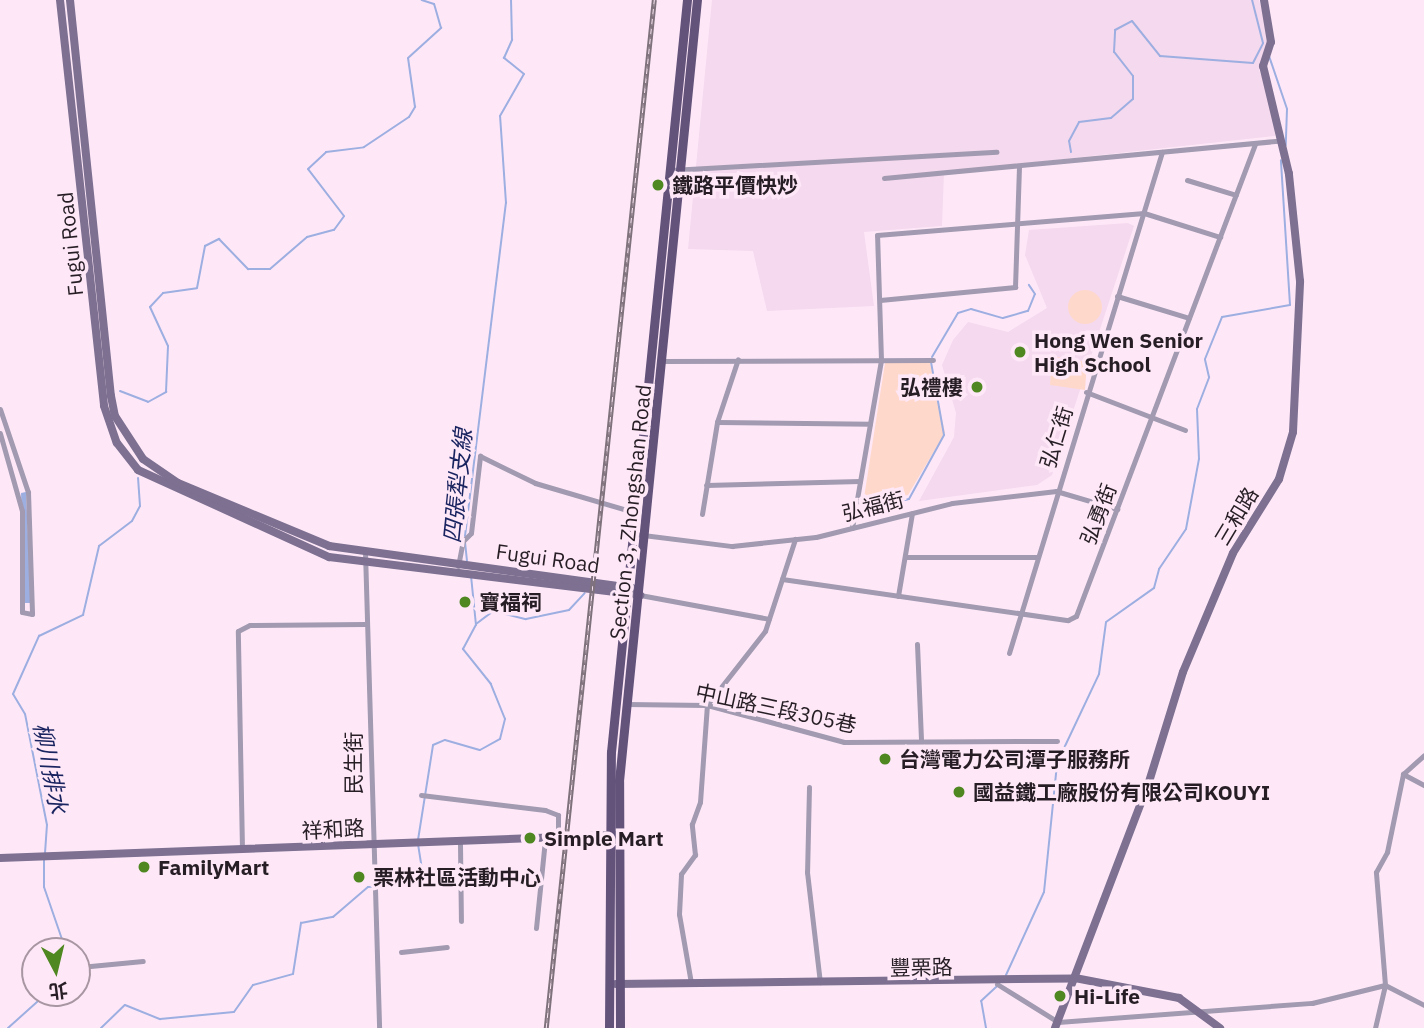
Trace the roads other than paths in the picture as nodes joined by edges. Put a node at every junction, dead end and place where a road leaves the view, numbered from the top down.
1 (61, 0) edge
2 (70, 0) edge
3 (687, 0) edge
4 (697, 0) edge
5 (1265, 0) edge
6 (1279, 141) junction
7 (1255, 144) junction
8 (997, 152) dead end
9 (1163, 152) junction
10 (1019, 167) junction
11 (682, 169) junction
12 (671, 170) junction
13 (884, 178) dead end
14 (1187, 180) dead end
15 (1236, 195) junction
16 (1144, 213) junction
17 (1020, 222) junction
18 (1220, 237) junction
19 (1117, 296) junction
20 (880, 300) junction
21 (1189, 318) junction
22 (738, 359) junction
23 (933, 359) dead end
24 (658, 360) junction
25 (881, 360) junction
26 (1086, 392) junction
27 (0, 409) edge
28 (1153, 414) junction
29 (717, 422) junction
30 (870, 424) junction
31 (1185, 430) dead end
32 (0, 433) edge
33 (860, 481) junction
34 (27, 482) junction
35 (17, 483) junction
36 (706, 485) junction
37 (1056, 491) junction
38 (1117, 509) junction
39 (637, 513) junction
40 (912, 513) junction
41 (702, 514) dead end
42 (852, 528) junction
43 (635, 534) junction
44 (648, 535) junction
45 (795, 539) junction
46 (365, 552) junction
47 (905, 557) junction
48 (1036, 557) junction
49 (365, 562) junction
50 (460, 563) junction
51 (453, 575) junction
52 (782, 579) junction
53 (634, 593) junction
54 (898, 596) junction
55 (1019, 613) junction
56 (769, 619) junction
57 (365, 624) junction
58 (917, 644) dead end
59 (1009, 653) dead end
60 (616, 704) junction
61 (628, 705) junction
62 (707, 705) junction
63 (921, 740) junction
64 (1057, 741) dead end
65 (1424, 755) edge
66 (1403, 774) junction
67 (1424, 785) edge
68 (809, 786) dead end
69 (421, 795) dead end
70 (619, 835) junction
71 (608, 836) junction
72 (558, 839) junction
73 (545, 841) junction
74 (460, 844) junction
75 (370, 845) junction
76 (242, 849) junction
77 (2, 858) edge
78 (461, 921) dead end
79 (536, 928) dead end
80 (447, 947) dead end
81 (401, 952) dead end
82 (143, 961) dead end
83 (91, 966) edge
84 (1075, 978) junction
85 (621, 983) junction
86 (691, 984) junction
87 (997, 984) junction
88 (609, 985) junction
89 (820, 985) junction
90 (1385, 985) junction
91 (1424, 1005) edge
92 (1201, 1010) junction
93 (1056, 1025) edge
94 (379, 1028) edge
95 (609, 1028) edge
96 (621, 1028) edge
97 (1220, 1028) edge
98 (1375, 1028) edge

1 - 49 street, Fugui Road
2 - 46 street, Fugui Road
3 - 12 main road, Section 3, Zhongshan Road
4 - 11 main road, Section 3, Zhongshan Road
5 - 6 street, 三和路
6 - 7 street
6 - 84 street, 三和路
7 - 9 street
7 - 15 street, 弘勇街
8 - 11 street
9 - 10 street
9 - 16 street, 弘仁街
10 - 13 street
10 - 17 street
11 - 12 street
11 - 24 main road, Section 3, Zhongshan Road
12 - 24 main road, Section 3, Zhongshan Road
14 - 15 street
15 - 18 street, 弘勇街
16 - 17 street
16 - 18 street
16 - 19 street, 弘仁街
17 - 20 street
17 - 20 street
18 - 21 street, 弘勇街
19 - 21 street
19 - 26 street, 弘仁街
20 - 25 street
21 - 28 street, 弘勇街
22 - 24 street
22 - 25 street
22 - 29 street
23 - 25 street
24 - 39 main road, Section 3, Zhongshan Road
24 - 44 main road, Section 3, Zhongshan Road
25 - 30 street
26 - 28 street
26 - 37 street, 弘仁街
27 - 34 street
28 - 31 street
28 - 38 street, 弘勇街
29 - 30 street
29 - 36 street
30 - 33 street
32 - 35 street
33 - 36 street
33 - 42 street
34 - 35 street
34 - 35 street
36 - 41 street
37 - 38 street, 弘福街
37 - 40 street, 弘福街
37 - 48 street, 弘仁街
38 - 55 street, 弘勇街
39 - 43 main road, Section 3, Zhongshan Road
39 - 50 street
40 - 42 street, 弘福街
40 - 47 street
42 - 45 street, 弘福街
43 - 44 street, 弘福街
43 - 53 main road, Section 3, Zhongshan Road
44 - 45 street, 弘福街
44 - 53 main road, Section 3, Zhongshan Road
45 - 52 street
46 - 49 street, 民生街
46 - 50 street, Fugui Road
47 - 48 street
47 - 54 street
48 - 55 street, 弘仁街
49 - 51 street, Fugui Road
49 - 57 street, 民生街
50 - 51 street
50 - 53 street, Fugui Road
51 - 53 street, Fugui Road
52 - 54 street, 弘勇街
52 - 56 street
53 - 56 street
53 - 60 main road, Section 3, Zhongshan Road
53 - 61 main road, Section 3, Zhongshan Road
54 - 55 street, 弘勇街
55 - 59 street, 弘仁街
56 - 62 street
57 - 75 street, 民生街
57 - 76 street
58 - 63 street
60 - 61 street, 中山路三段305巷
60 - 71 main road, Section 3, Zhongshan Road
61 - 62 street, 中山路三段305巷
61 - 70 main road, Section 3, Zhongshan Road
62 - 63 street, 中山路三段305巷
62 - 86 street
63 - 64 street, 中山路三段305巷
65 - 66 street
66 - 67 street
66 - 90 street
68 - 89 street
69 - 72 street
70 - 71 street, 祥和路
70 - 85 main road, Section 3, Zhongshan Road
71 - 72 street, 祥和路
71 - 88 main road, Section 3, Zhongshan Road
72 - 73 street, 祥和路
73 - 74 street, 祥和路
73 - 79 street
74 - 75 street, 祥和路
74 - 78 street
75 - 76 street, 祥和路
75 - 94 street, 民生街
76 - 77 street, 祥和路
80 - 81 street
82 - 83 street
84 - 87 street, 豐栗路
84 - 92 street, 豐栗路
84 - 93 street, 三和路
85 - 86 street, 豐栗路
85 - 88 street, 豐栗路
85 - 96 main road, Section 3, Zhongshan Road
86 - 89 street, 豐栗路
87 - 89 street, 豐栗路
87 - 93 street
88 - 95 main road, Section 3, Zhongshan Road
90 - 91 street
90 - 92 street
90 - 98 street
92 - 93 street
92 - 97 street, 豐栗路

